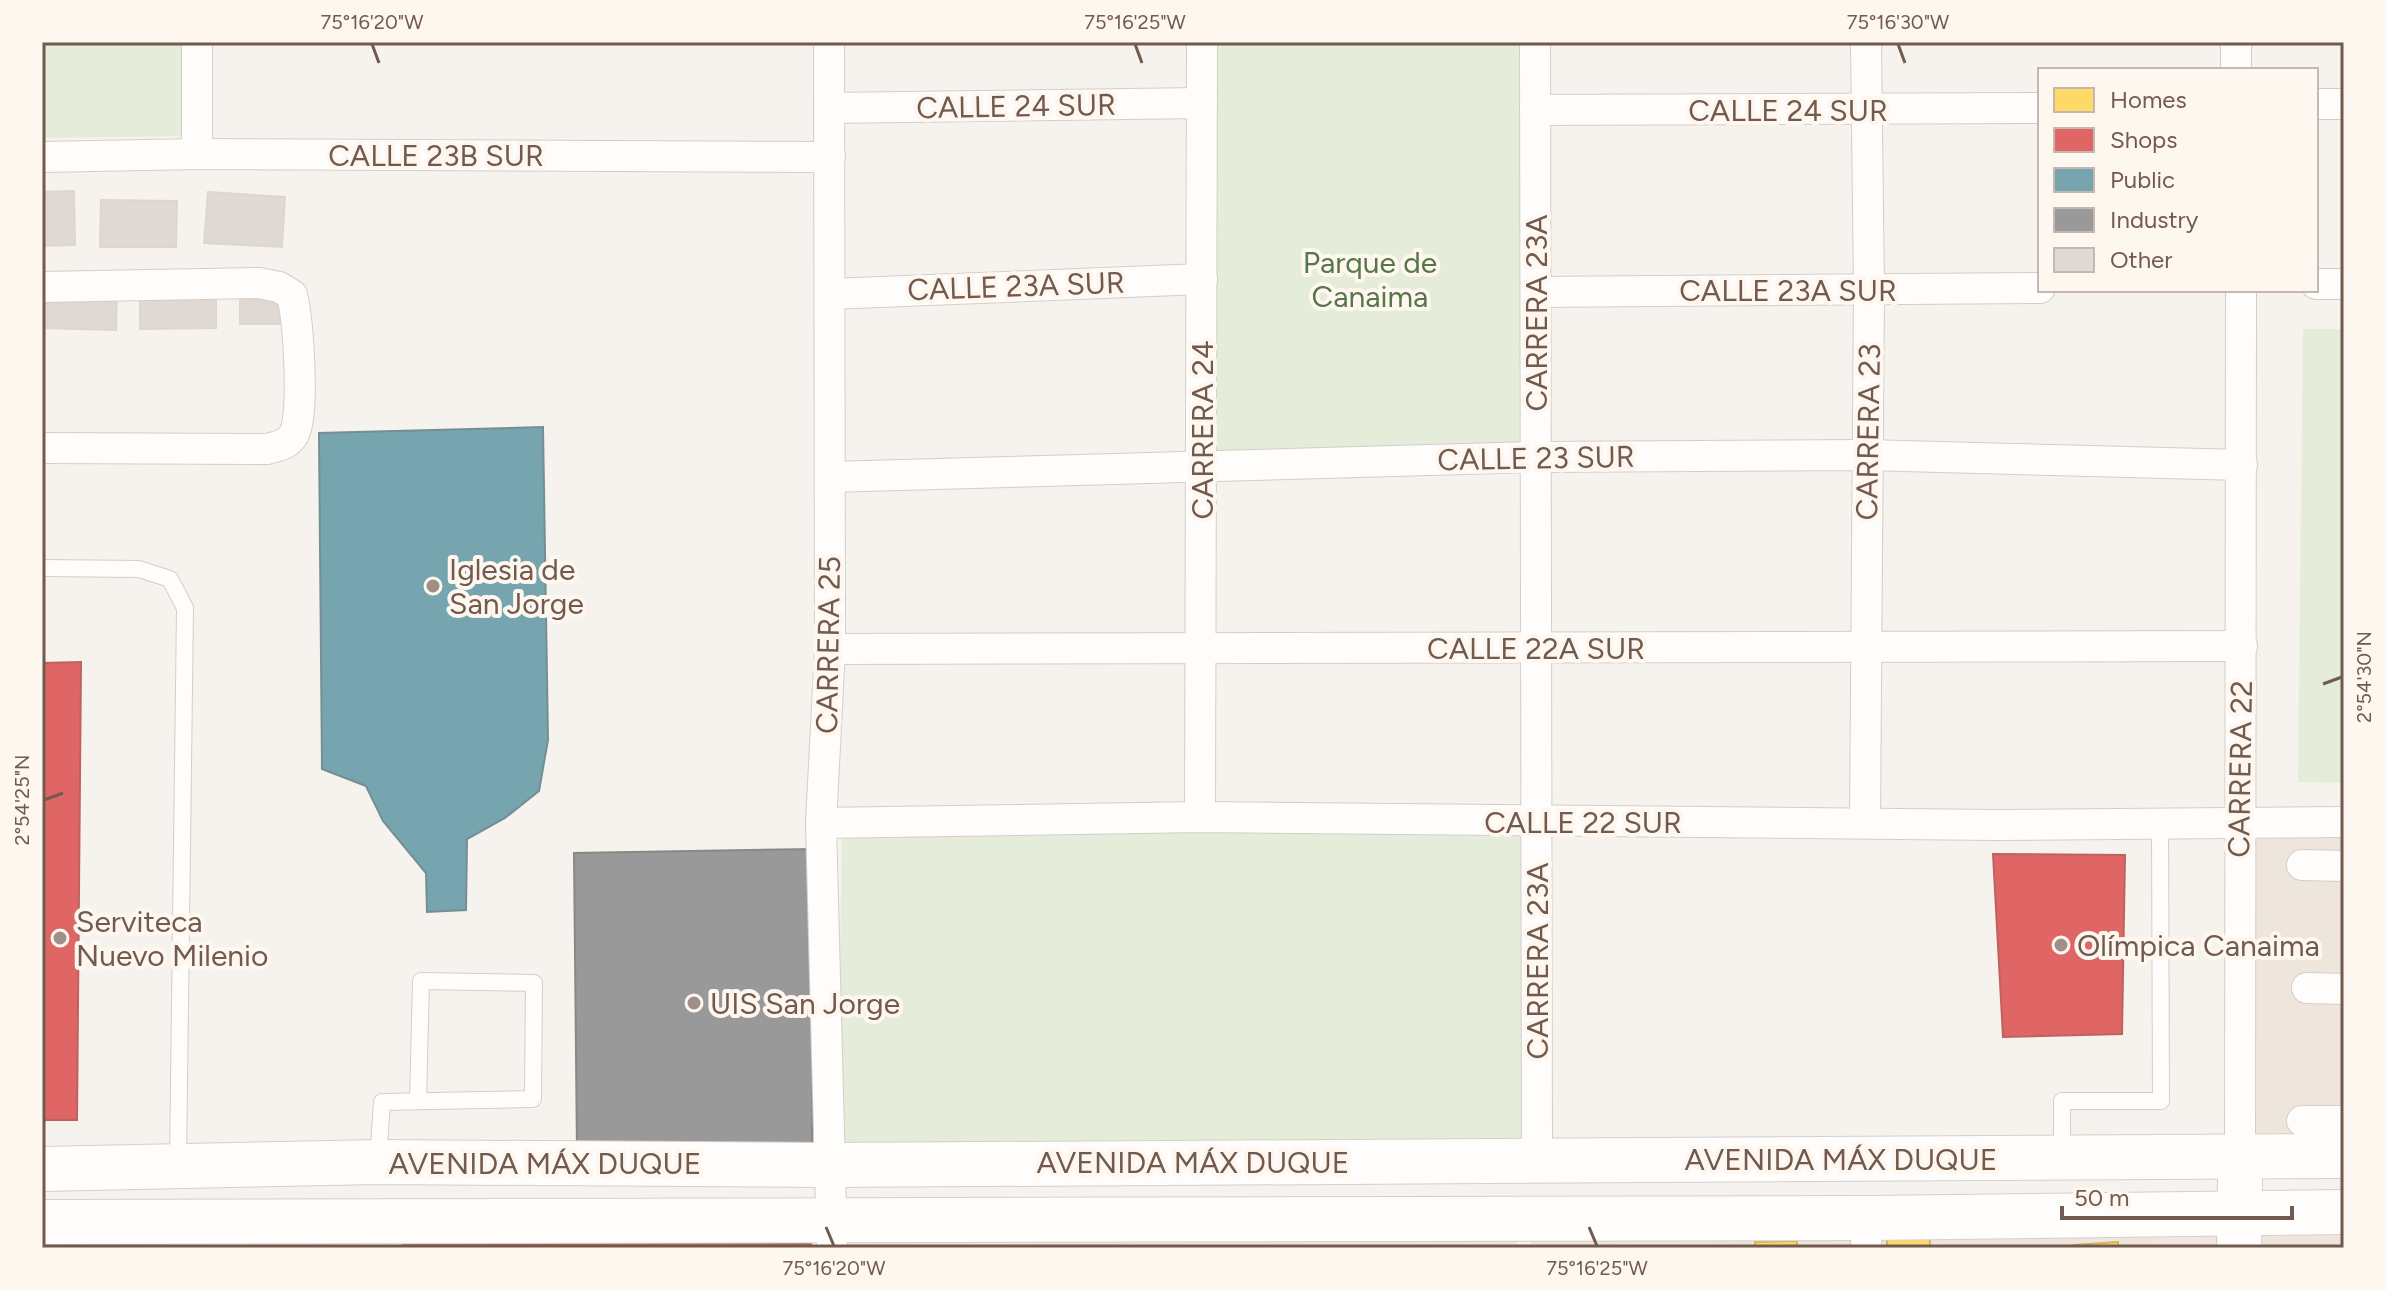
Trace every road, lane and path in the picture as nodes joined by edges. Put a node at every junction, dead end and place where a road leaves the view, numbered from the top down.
1 (197, 42) edge
2 (829, 42) edge
3 (1202, 42) edge
4 (1535, 42) edge
5 (1866, 42) edge
6 (2236, 42) edge
7 (2236, 68) edge
8 (1202, 103) junction
9 (2318, 104) edge
10 (2344, 104) edge
11 (830, 108) junction
12 (2038, 108) edge
13 (1535, 110) junction
14 (1867, 111) junction
15 (197, 154) junction
16 (42, 157) edge
17 (830, 157) junction
18 (1202, 279) junction
19 (2318, 284) edge
20 (2344, 284) edge
21 (42, 287) edge
22 (2038, 288) edge
23 (1869, 290) junction
24 (1536, 292) junction
25 (2241, 292) edge
26 (830, 294) junction
27 (42, 448) edge
28 (1866, 455) junction
29 (1536, 457) junction
30 (1202, 464) junction
31 (2242, 465) junction
32 (830, 477) junction
33 (42, 568) edge
34 (1868, 645) junction
35 (1199, 646) junction
36 (2242, 646) junction
37 (830, 649) junction
38 (1535, 649) junction
39 (1200, 817) junction
40 (1538, 822) junction
41 (1865, 822) junction
42 (2344, 822) edge
43 (821, 823) junction
44 (2160, 824) junction
45 (2238, 824) junction
46 (2302, 865) dead end
47 (2344, 866) edge
48 (2307, 988) dead end
49 (2344, 989) edge
50 (418, 1101) junction
51 (2302, 1121) dead end
52 (2344, 1121) edge
53 (2240, 1155) junction
54 (2344, 1156) edge
55 (2062, 1157) junction
56 (1537, 1159) junction
57 (378, 1162) junction
58 (828, 1165) junction
59 (178, 1166) junction
60 (42, 1169) edge
61 (2344, 1212) edge
62 (2239, 1230) edge
63 (46, 1231) edge
64 (1867, 1233) edge
65 (375, 1234) edge
66 (1522, 1234) edge
67 (832, 1235) edge

1 - 15 street
2 - 11 street, CARRERA 25
3 - 8 street, CARRERA 24
4 - 13 street, CARRERA 23A
5 - 14 street, CARRERA 23
6 - 7 street
8 - 11 street, CALLE 24 SUR
8 - 18 street, CARRERA 24
9 - 10 street
11 - 17 street, CARRERA 25
12 - 14 street, CALLE 24 SUR
13 - 14 street, CALLE 24 SUR
13 - 24 street, CARRERA 23A
14 - 23 street, CARRERA 23
15 - 16 street, CALLE 23B SUR
15 - 17 street, CALLE 23B SUR
17 - 26 street, CARRERA 25
18 - 26 street, CALLE 23A SUR
18 - 30 street, CARRERA 24
19 - 20 street
21 - 27 street
22 - 23 street, CALLE 23A SUR
23 - 24 street, CALLE 23A SUR
23 - 28 street, CARRERA 23
24 - 29 street, CARRERA 23A
25 - 31 street, CARRERA 22
26 - 32 street, CARRERA 25
28 - 29 street, CALLE 23 SUR
28 - 31 street, CALLE 23 SUR
28 - 34 street, CARRERA 23
29 - 30 street, CALLE 23 SUR
29 - 38 street, CARRERA 23A
30 - 32 street, CALLE 23 SUR
30 - 35 street, CARRERA 24
31 - 36 street, CARRERA 22
32 - 37 street, CARRERA 25
33 - 59 lane
34 - 36 street, CALLE 22A SUR
34 - 38 street, CALLE 22A SUR
34 - 41 street, CARRERA 23
35 - 37 street, CALLE 22A SUR
35 - 38 street, CALLE 22A SUR
35 - 39 street, CARRERA 24
36 - 45 street, CARRERA 22
37 - 43 street, CARRERA 25
38 - 40 street, CARRERA 23A
39 - 40 street, CALLE 22 SUR
39 - 43 street, CALLE 22 SUR
40 - 41 street, CALLE 22 SUR
40 - 56 street, CARRERA 23A
41 - 44 street, CALLE 22 SUR
42 - 45 street, CALLE 22 SUR
43 - 58 street, CARRERA 25
44 - 45 street, CALLE 22 SUR
44 - 55 lane
45 - 53 street, CARRERA 22
46 - 47 street
48 - 49 street
50 - 50 lane
50 - 57 lane
51 - 52 street
53 - 54 main road, AVENIDA MÁX DUQUE
53 - 55 main road, AVENIDA MÁX DUQUE
53 - 62 main road, CARRERA 22
55 - 56 main road, AVENIDA MÁX DUQUE
56 - 58 main road, AVENIDA MÁX DUQUE
57 - 58 main road, AVENIDA MÁX DUQUE
57 - 59 main road, AVENIDA MÁX DUQUE
58 - 67 street, CARRERA 25
59 - 60 main road, AVENIDA MÁX DUQUE
61 - 62 main road, AVENIDA MÁX DUQUE
62 - 64 main road, AVENIDA MÁX DUQUE
63 - 65 main road, AVENIDA MÁX DUQUE
64 - 66 main road, AVENIDA MÁX DUQUE
65 - 67 main road, AVENIDA MÁX DUQUE
66 - 67 main road, AVENIDA MÁX DUQUE

